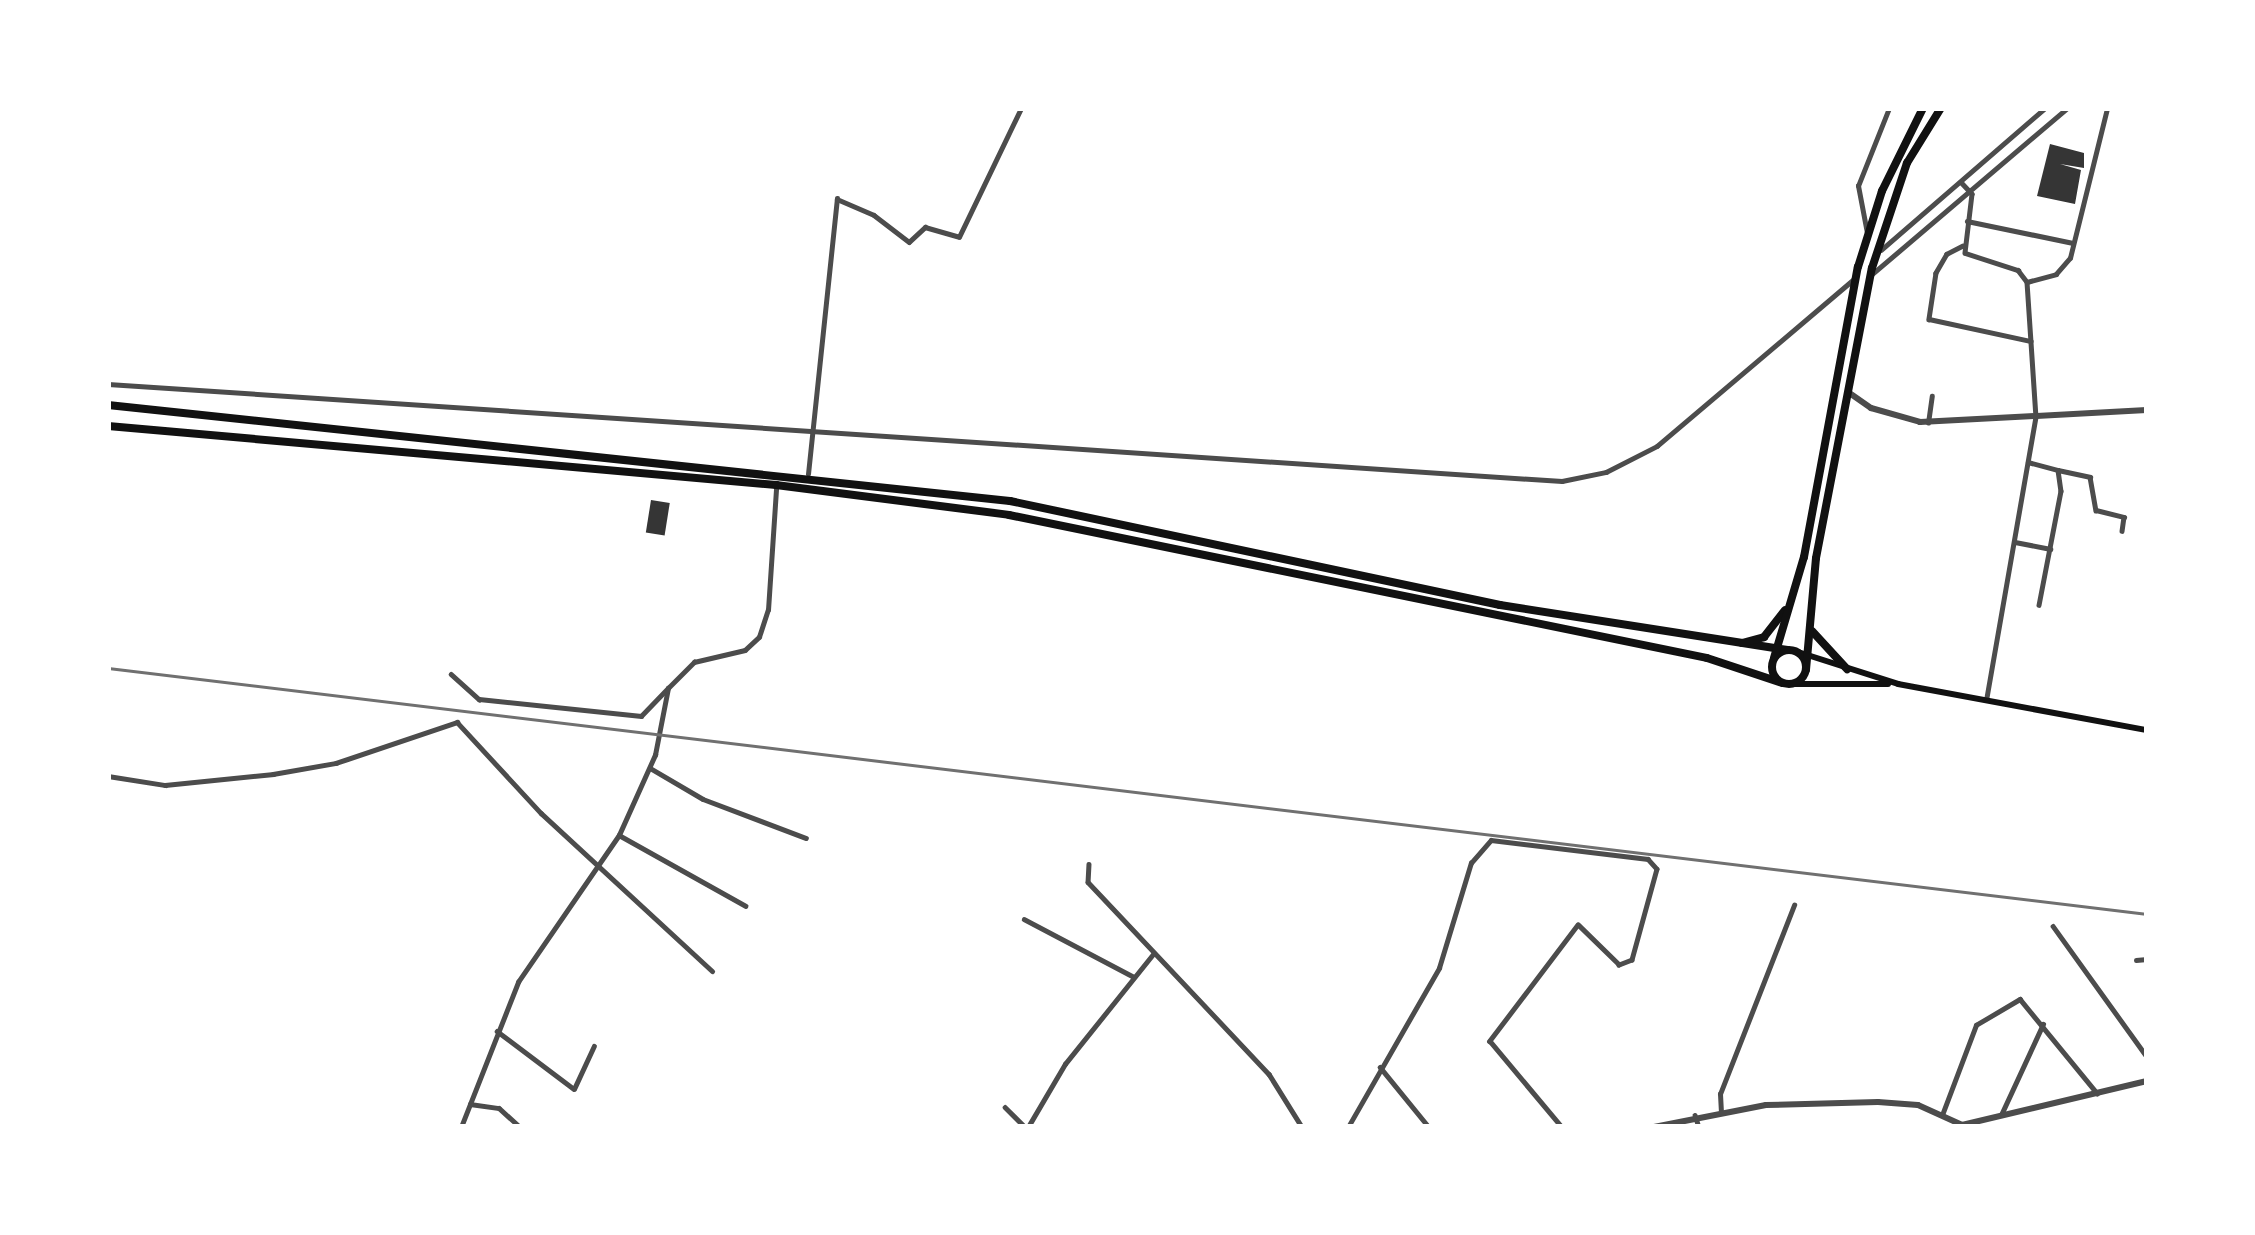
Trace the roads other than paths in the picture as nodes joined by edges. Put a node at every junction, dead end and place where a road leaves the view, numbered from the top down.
1 (1021, 108) edge
2 (1889, 108) edge
3 (1923, 108) edge
4 (1941, 108) edge
5 (2045, 108) edge
6 (2067, 108) edge
7 (2108, 108) edge
8 (1961, 182) junction
9 (1972, 194) junction
10 (1965, 220) junction
11 (1868, 235) junction
12 (2073, 243) junction
13 (1963, 246) junction
14 (1876, 253) junction
15 (1870, 275) junction
16 (1856, 278) junction
17 (2026, 282) junction
18 (2031, 341) junction
19 (108, 384) edge
20 (1848, 392) junction
21 (1932, 396) dead end
22 (108, 405) edge
23 (2147, 410) edge
24 (2036, 417) junction
25 (1928, 423) junction
26 (108, 426) edge
27 (810, 433) junction
28 (2028, 462) junction
29 (2058, 470) junction
30 (808, 475) junction
31 (776, 485) junction
32 (2122, 532) dead end
33 (2014, 542) junction
34 (2050, 549) junction
35 (1796, 587) junction
36 (2039, 605) dead end
37 (1810, 617) junction
38 (1724, 645) junction
39 (1784, 652) junction
40 (1810, 657) junction
41 (1847, 669) junction
42 (1806, 670) junction
43 (452, 674) dead end
44 (1787, 683) junction
45 (1898, 684) junction
46 (668, 688) junction
47 (1987, 699) junction
48 (2147, 730) edge
49 (650, 768) junction
50 (108, 776) edge
51 (619, 835) junction
52 (806, 838) dead end
53 (1089, 864) dead end
54 (600, 868) junction
55 (1794, 905) dead end
56 (746, 906) dead end
57 (1024, 919) dead end
58 (2054, 926) dead end
59 (1153, 954) junction
60 (2147, 958) edge
61 (2135, 960) dead end
62 (712, 971) dead end
63 (1134, 977) junction
64 (2043, 1024) junction
65 (497, 1031) junction
66 (593, 1046) dead end
67 (2147, 1057) edge
68 (1379, 1066) junction
69 (2147, 1081) edge
70 (2097, 1093) junction
71 (470, 1104) junction
72 (1005, 1107) dead end
73 (1721, 1113) junction
74 (1695, 1115) junction
75 (1942, 1115) junction
76 (2001, 1115) junction
77 (1961, 1126) edge
78 (460, 1127) edge
79 (520, 1127) edge
80 (1026, 1127) edge
81 (1302, 1127) edge
82 (1348, 1127) edge
83 (1430, 1127) edge
84 (1562, 1127) edge
85 (1654, 1127) edge
86 (1699, 1127) edge

1 - 27 street
2 - 11 street
3 - 11 highway
4 - 14 highway
5 - 8 street
6 - 9 street
7 - 12 street
8 - 9 street
8 - 14 street
9 - 10 street
9 - 15 street
10 - 12 street
10 - 13 street
11 - 16 highway
12 - 17 street
13 - 17 street
13 - 18 street
14 - 15 highway
15 - 20 highway
16 - 27 street
16 - 35 highway
17 - 18 street
18 - 24 street
19 - 27 street
20 - 25 street
20 - 37 highway
21 - 25 street
22 - 30 highway
23 - 24 street
24 - 25 street
24 - 28 street
26 - 31 highway
27 - 30 street
28 - 29 street
28 - 33 street
29 - 32 street
29 - 34 street
30 - 38 highway
31 - 44 highway
31 - 46 street
33 - 34 street
33 - 47 street
34 - 36 street
35 - 38 highway
35 - 39 highway
37 - 40 highway
37 - 41 highway
38 - 39 highway
39 - 40 main road
39 - 42 highway
39 - 44 highway
40 - 41 main road
40 - 42 highway
41 - 45 main road
42 - 44 highway
43 - 46 street
44 - 45 main road
45 - 47 main road
46 - 49 street
47 - 48 main road
49 - 51 street
49 - 52 street
50 - 54 street
51 - 54 street
51 - 56 street
53 - 59 street
54 - 62 street
54 - 65 street
55 - 73 street
57 - 63 street
58 - 67 street
59 - 63 street
59 - 81 street
60 - 61 street
63 - 80 street
64 - 70 street
64 - 75 street
64 - 76 street
65 - 66 street
65 - 71 street
68 - 82 street
68 - 83 street
68 - 84 street
69 - 70 street
70 - 76 street
71 - 78 street
71 - 79 street
72 - 80 street
73 - 74 street
73 - 75 street
74 - 85 street
74 - 86 street
75 - 77 street
76 - 77 street

